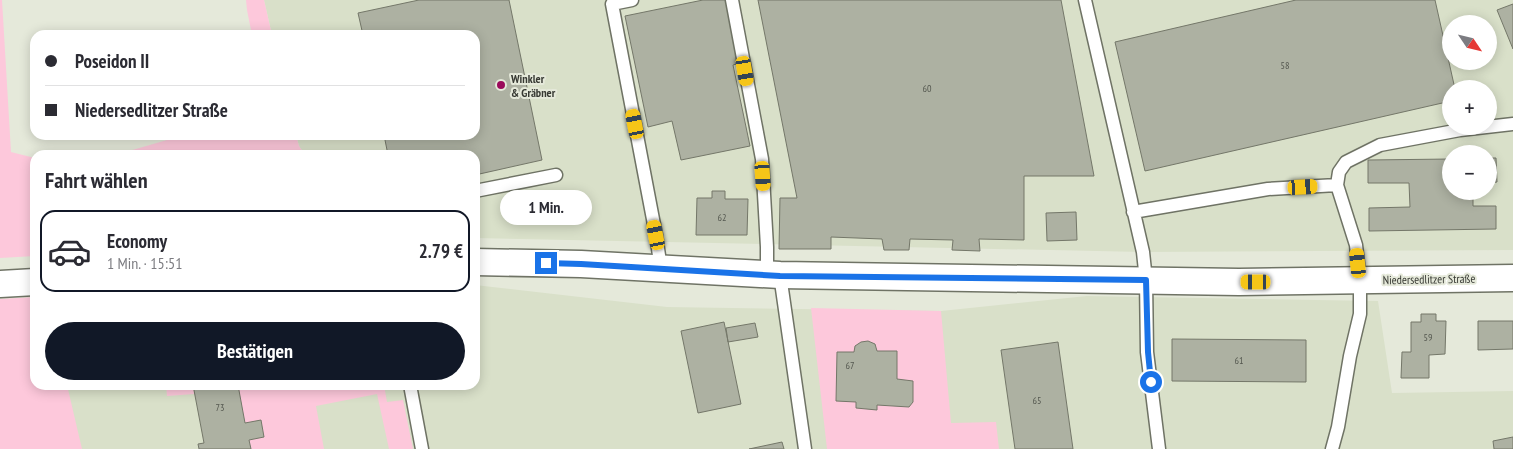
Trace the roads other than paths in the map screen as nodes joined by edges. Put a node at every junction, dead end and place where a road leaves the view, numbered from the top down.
1 (632, 0) edge
2 (732, 0) edge
3 (1085, 0) edge
4 (1513, 124) edge
5 (556, 175) dead end
6 (1338, 185) junction
7 (480, 190) edge
8 (1133, 212) junction
9 (480, 262) edge
10 (662, 269) junction
11 (773, 275) junction
12 (1513, 278) edge
13 (1146, 280) junction
14 (1360, 280) junction
15 (30, 282) edge
16 (0, 284) edge
17 (411, 390) edge
18 (422, 449) edge
19 (806, 449) edge
20 (1159, 449) edge
21 (1332, 449) edge

1 - 10 lane
2 - 11 lane
3 - 8 lane
4 - 6 lane
5 - 7 lane
6 - 8 lane
6 - 14 lane
8 - 13 lane
9 - 10 street, Niedersedlitzer Straße
10 - 11 street, Niedersedlitzer Straße
11 - 13 street, Niedersedlitzer Straße
11 - 19 lane
12 - 14 street, Niedersedlitzer Straße
13 - 14 street, Niedersedlitzer Straße
13 - 20 lane
14 - 21 lane
15 - 16 street
17 - 18 lane

